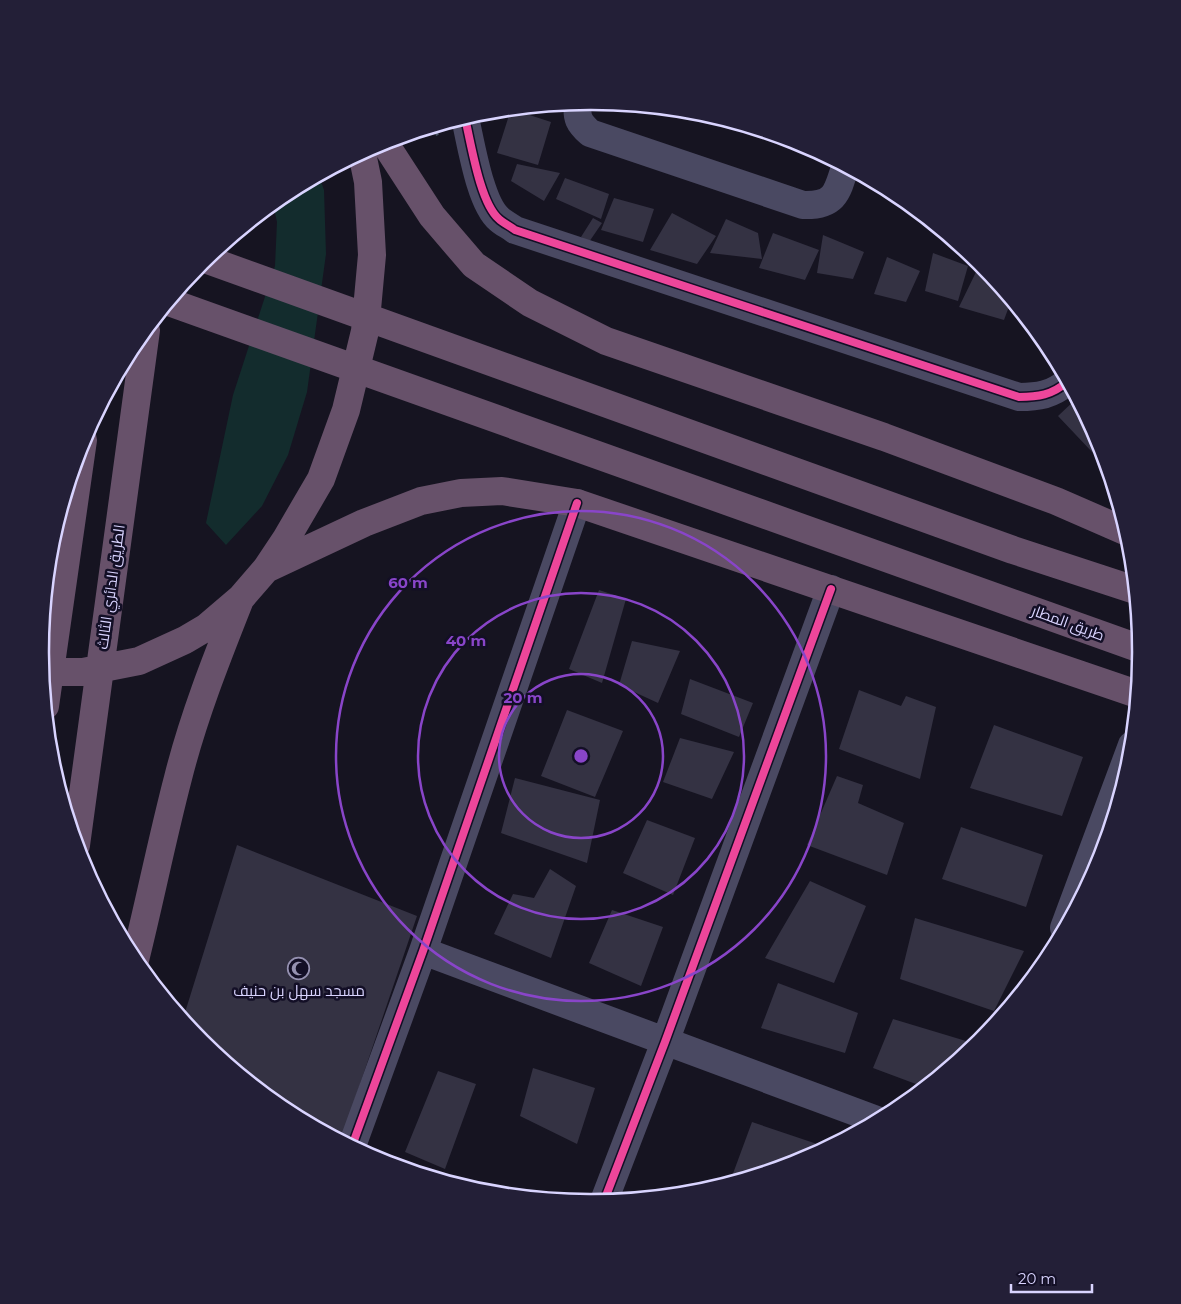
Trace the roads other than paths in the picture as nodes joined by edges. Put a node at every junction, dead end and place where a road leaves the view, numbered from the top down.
1 (577, 110) edge
2 (467, 125) edge
3 (389, 149) edge
4 (363, 160) edge
5 (844, 174) edge
6 (215, 262) edge
7 (175, 304) edge
8 (144, 346) edge
9 (1062, 385) edge
10 (77, 480) edge
11 (577, 503) junction
12 (1118, 528) edge
13 (266, 569) junction
14 (1129, 588) edge
15 (831, 589) junction
16 (241, 598) junction
17 (1132, 646) edge
18 (50, 672) edge
19 (50, 674) edge
20 (1131, 692) edge
21 (1110, 803) edge
22 (78, 827) edge
23 (1084, 875) edge
24 (138, 949) edge
25 (423, 951) junction
26 (665, 1042) junction
27 (868, 1117) edge
28 (354, 1140) edge
29 (607, 1194) edge

1 - 5 street
2 - 9 street
3 - 12 highway
4 - 13 highway
6 - 14 highway
7 - 17 highway, طريق المطار
8 - 22 highway, الطريق الدائري الثالث
10 - 19 highway
11 - 13 highway
11 - 15 highway
11 - 25 street
13 - 16 highway
15 - 20 highway
15 - 26 street
16 - 18 highway
16 - 24 highway
21 - 23 street
25 - 26 street
25 - 28 street
26 - 27 street
26 - 29 street

